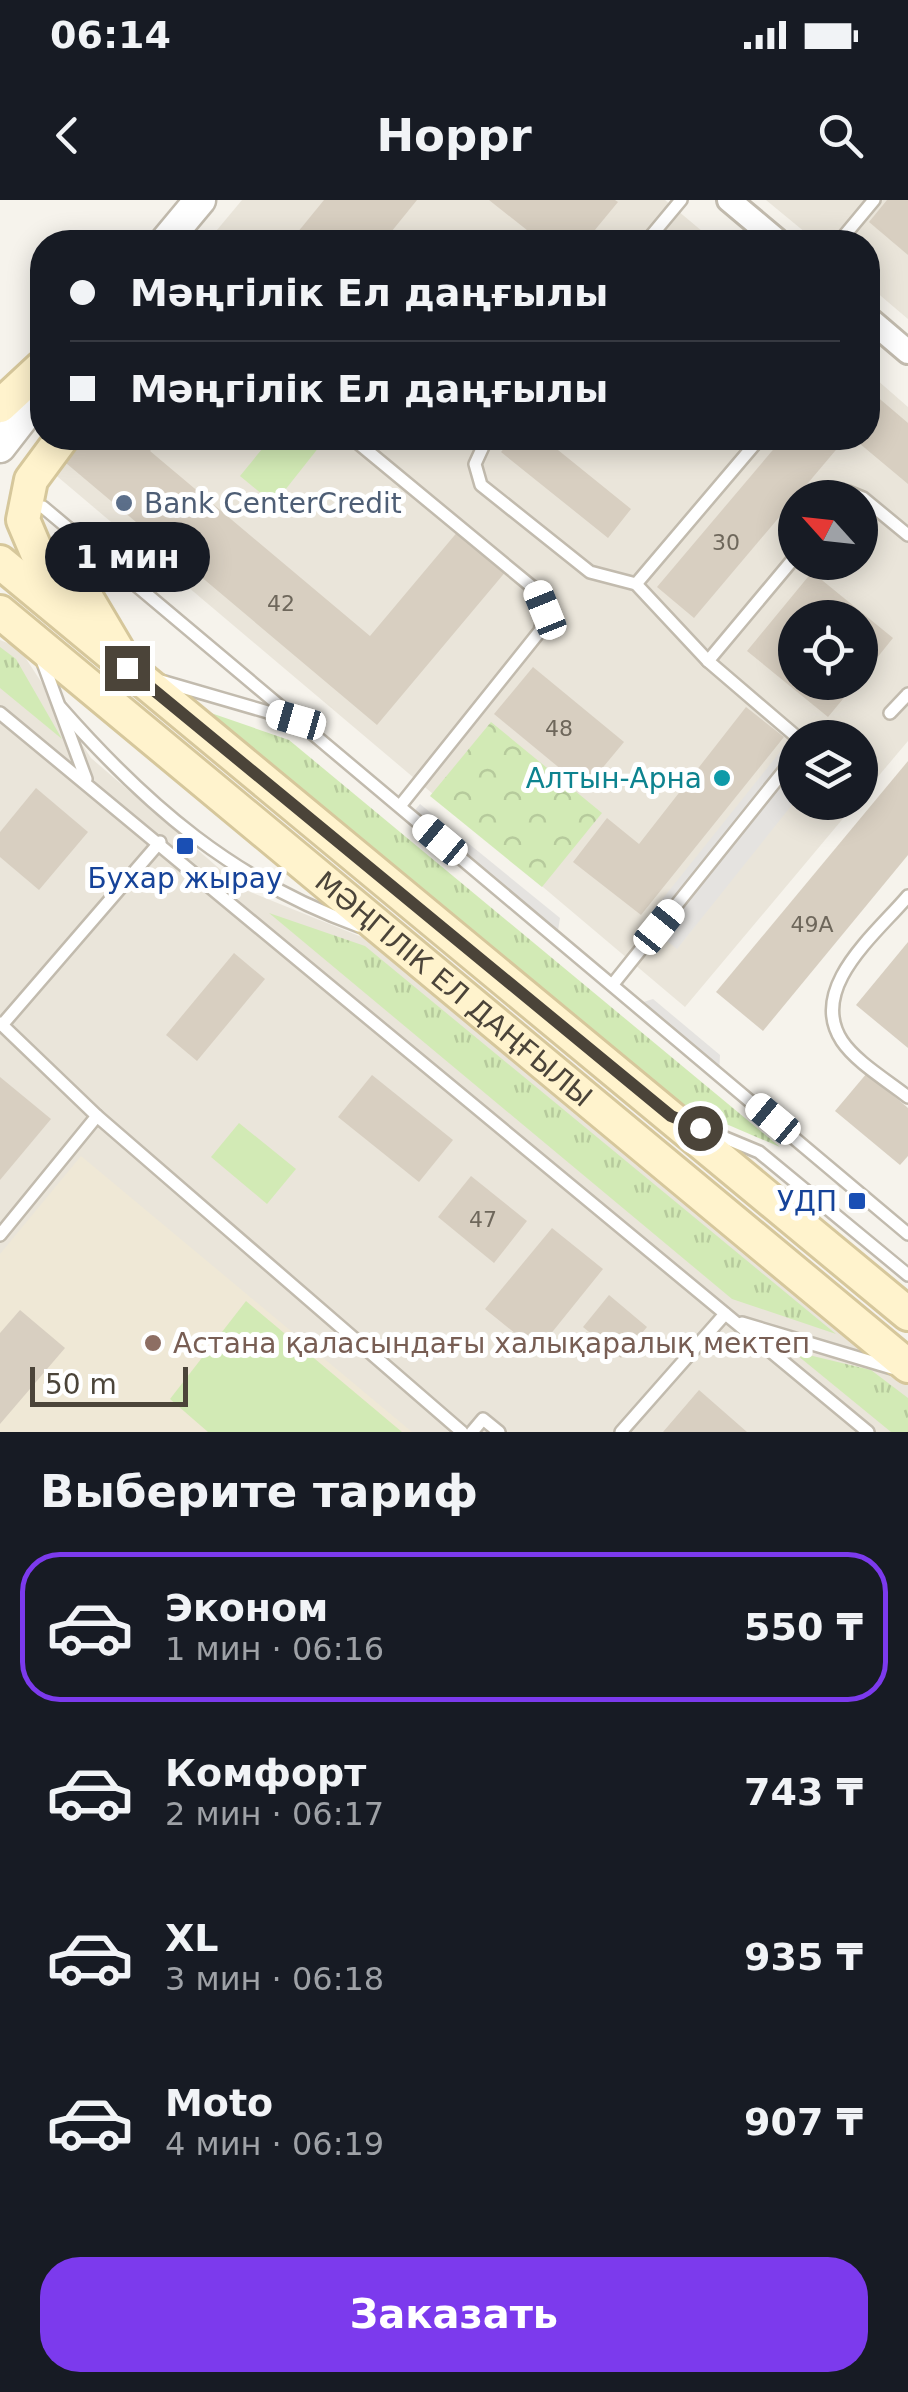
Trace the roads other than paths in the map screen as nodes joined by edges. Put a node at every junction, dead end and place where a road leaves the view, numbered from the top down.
1 (200, 200) edge
2 (681, 200) edge
3 (729, 200) edge
4 (874, 200) edge
5 (175, 230) edge
6 (656, 230) edge
7 (765, 230) edge
8 (850, 230) edge
9 (880, 328) edge
10 (908, 352) edge
11 (30, 378) edge
12 (0, 406) edge
13 (30, 408) edge
14 (0, 447) edge
15 (53, 450) edge
16 (367, 450) edge
17 (481, 450) edge
18 (750, 450) edge
19 (43, 508) dead end
20 (878, 510) edge
21 (908, 535) edge
22 (0, 562) edge
23 (778, 576) edge
24 (636, 584) junction
25 (14, 628) edge
26 (708, 660) junction
27 (130, 670) junction
28 (908, 694) edge
29 (60, 708) junction
30 (0, 713) edge
31 (890, 714) dead end
32 (296, 720) junction
33 (778, 721) edge
34 (778, 778) edge
35 (87, 782) junction
36 (400, 806) junction
37 (160, 842) junction
38 (908, 896) edge
39 (392, 938) junction
40 (613, 984) junction
41 (1, 1024) edge
42 (908, 1097) edge
43 (97, 1116) junction
44 (671, 1116) junction
45 (908, 1234) edge
46 (0, 1235) edge
47 (908, 1275) edge
48 (908, 1314) edge
49 (729, 1317) junction
50 (908, 1369) edge
51 (462, 1432) edge
52 (472, 1432) edge
53 (499, 1432) edge
54 (621, 1432) edge
55 (868, 1432) edge

1 - 5 street
2 - 6 lane
3 - 7 street
4 - 8 lane
9 - 10 street
11 - 12 main road
13 - 14 street
15 - 27 main road
16 - 36 lane
17 - 24 lane
18 - 24 lane
19 - 32 lane
20 - 21 lane
22 - 27 main road, МӘҢГІЛІК ЕЛ ДАҢҒЫЛЫ
23 - 26 lane
24 - 26 lane
25 - 29 lane
25 - 39 main road, МӘҢГІЛІК ЕЛ ДАҢҒЫЛЫ
26 - 33 lane
27 - 32 lane
27 - 44 main road, МӘҢГІЛІК ЕЛ ДАҢҒЫЛЫ
28 - 31 lane
29 - 35 lane
29 - 39 lane
30 - 35 lane
32 - 36 lane
34 - 40 lane
35 - 37 lane
36 - 40 lane
37 - 41 lane
37 - 49 lane
38 - 42 lane
39 - 50 main road, МӘҢГІЛІК ЕЛ ДАҢҒЫЛЫ
40 - 45 lane
41 - 43 lane
43 - 46 lane
43 - 51 lane
44 - 47 lane
44 - 48 main road, МӘҢГІЛІК ЕЛ ДАҢҒЫЛЫ
49 - 50 lane
49 - 54 lane
49 - 55 lane
52 - 53 lane

